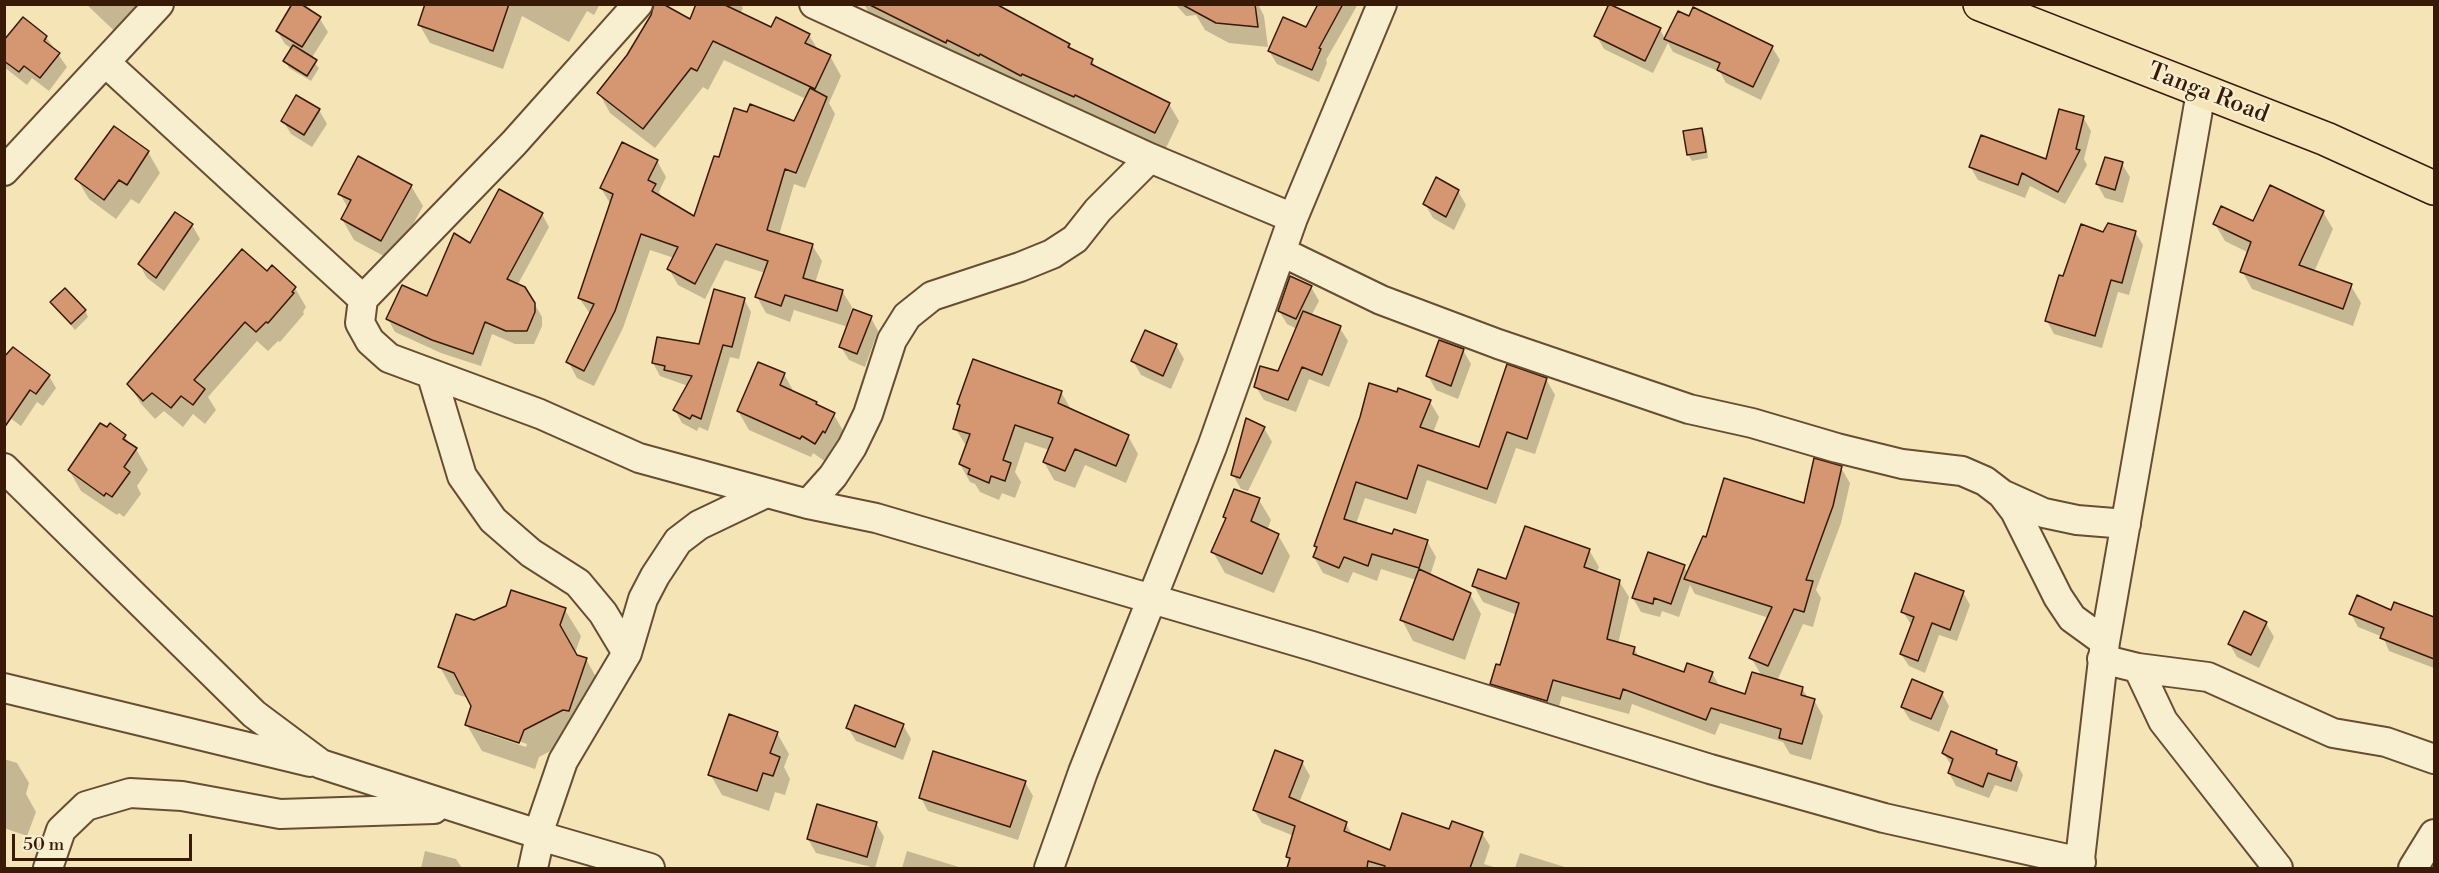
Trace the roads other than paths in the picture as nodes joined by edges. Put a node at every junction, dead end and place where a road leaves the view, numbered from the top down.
1 (159, 4) edge
2 (638, 4) edge
3 (814, 4) edge
4 (1382, 4) edge
5 (1980, 4) edge
6 (105, 62) junction
7 (2201, 92) junction
8 (1150, 158) junction
9 (4, 171) edge
10 (2434, 188) edge
11 (1293, 218) junction
12 (1282, 252) junction
13 (363, 299) junction
14 (432, 376) junction
15 (4, 468) edge
16 (766, 493) junction
17 (2002, 494) junction
18 (808, 504) junction
19 (2126, 524) junction
20 (1153, 601) junction
21 (2104, 650) junction
22 (627, 653) junction
23 (2138, 668) junction
24 (4, 688) edge
25 (2434, 759) edge
26 (321, 764) junction
27 (454, 808) junction
28 (2434, 834) edge
29 (539, 835) junction
30 (2080, 865) edge
31 (48, 868) edge
32 (533, 868) edge
33 (650, 868) edge
34 (1049, 868) edge
35 (2278, 868) edge
36 (2413, 868) edge

1 - 6 street
2 - 13 street
3 - 8 street
4 - 11 street
5 - 7 highway, Tanga Road
6 - 9 street
6 - 13 street
7 - 10 highway, Tanga Road
7 - 19 street
8 - 11 street
8 - 18 street
11 - 12 street
12 - 17 street
12 - 20 street
13 - 14 street
14 - 16 street
14 - 22 street
15 - 26 street
16 - 18 street
16 - 22 street
17 - 19 street
17 - 21 street
18 - 20 street
19 - 21 street
20 - 30 street
20 - 34 street
21 - 23 street
21 - 30 street
22 - 29 street
23 - 25 street
23 - 35 street
24 - 26 street
26 - 27 street
27 - 29 street
27 - 31 street
28 - 36 street
29 - 32 street
29 - 33 street

